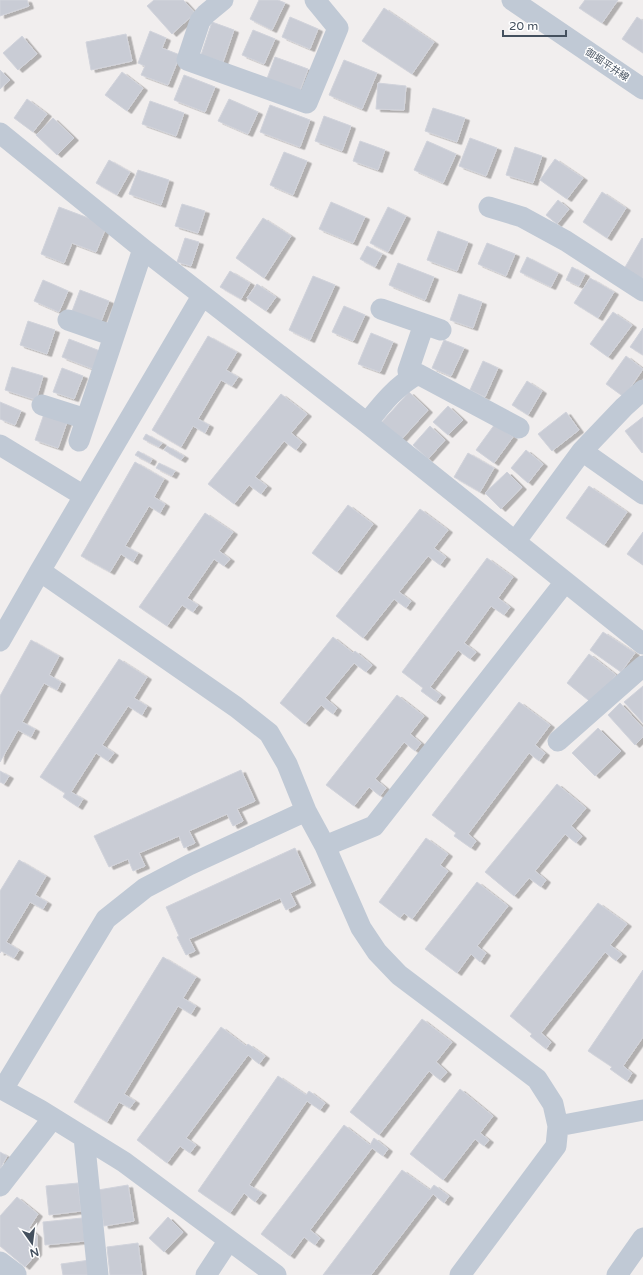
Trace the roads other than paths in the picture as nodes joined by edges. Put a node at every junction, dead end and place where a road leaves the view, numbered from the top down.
1 (223, 0) edge
2 (315, 0) edge
3 (512, 0) edge
4 (643, 89) edge
5 (0, 133) edge
6 (489, 208) dead end
7 (143, 249) junction
8 (643, 291) edge
9 (202, 296) junction
10 (381, 309) dead end
11 (68, 320) dead end
12 (114, 336) junction
13 (411, 378) junction
14 (643, 390) edge
15 (42, 405) dead end
16 (86, 419) junction
17 (367, 424) junction
18 (519, 428) dead end
19 (79, 441) dead end
20 (0, 445) edge
21 (582, 451) junction
22 (643, 494) edge
23 (84, 496) junction
24 (515, 542) junction
25 (40, 571) junction
26 (565, 582) junction
27 (0, 641) edge
28 (643, 644) edge
29 (643, 666) edge
30 (558, 741) dead end
31 (306, 811) junction
32 (325, 846) junction
33 (1, 1088) edge
34 (643, 1110) edge
35 (53, 1118) junction
36 (558, 1126) junction
37 (84, 1137) junction
38 (0, 1186) edge
39 (643, 1238) edge
40 (229, 1240) junction
41 (98, 1275) edge
42 (206, 1275) edge
43 (276, 1275) edge
44 (460, 1275) edge
45 (617, 1275) edge

1 - 2 street
3 - 4 street, 御堀平井線
5 - 7 street
6 - 8 street
7 - 9 street
7 - 12 street
9 - 17 street
9 - 23 street
10 - 13 street
11 - 12 street
12 - 16 street
13 - 17 street
13 - 18 street
14 - 21 street
15 - 16 street
16 - 19 street
17 - 24 street
20 - 23 street
21 - 22 street
21 - 24 street
23 - 25 street
24 - 26 street
25 - 27 street
25 - 31 street
26 - 28 street
26 - 32 street
29 - 30 street
31 - 32 street
31 - 33 street
32 - 36 street
33 - 35 street
34 - 36 street
35 - 37 street
35 - 38 street
36 - 44 street
37 - 40 street
37 - 41 street
39 - 45 street
40 - 42 street
40 - 43 street

